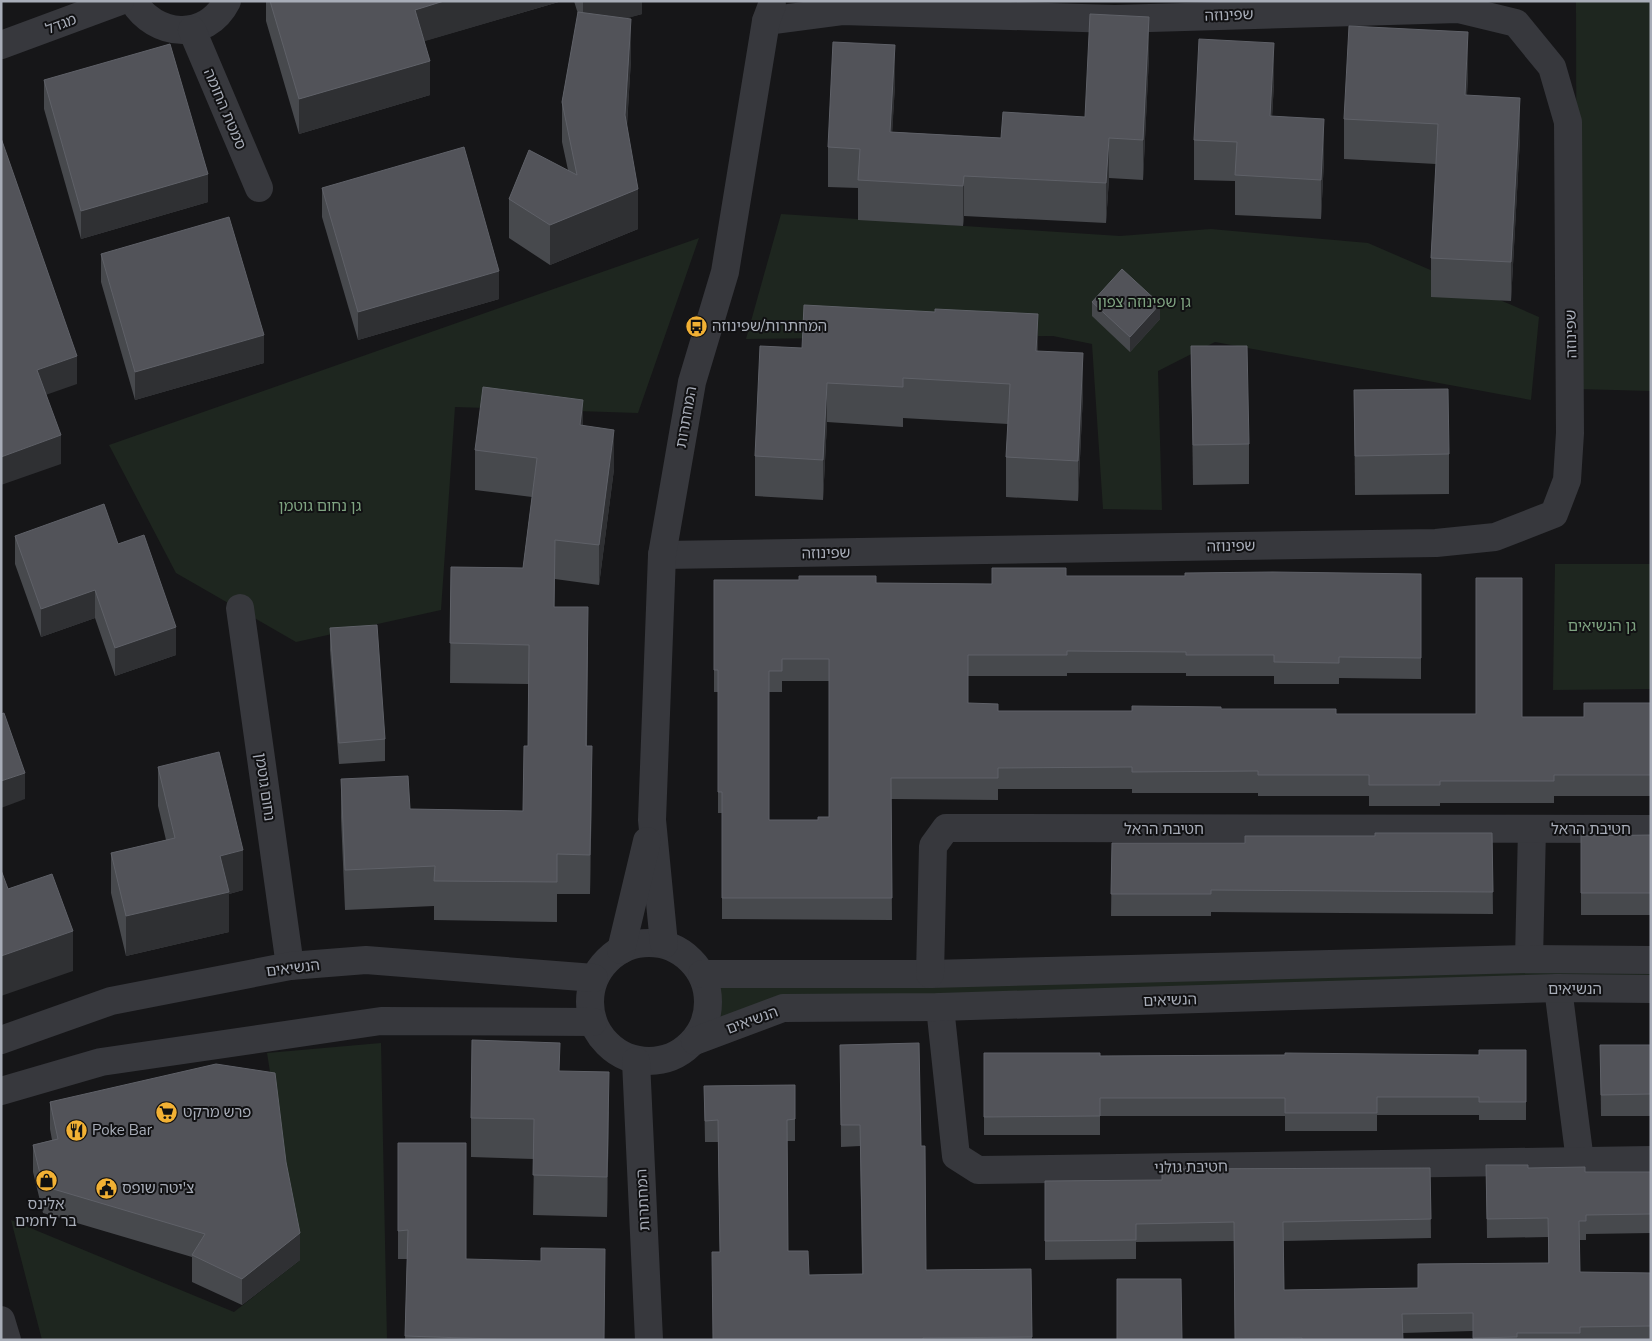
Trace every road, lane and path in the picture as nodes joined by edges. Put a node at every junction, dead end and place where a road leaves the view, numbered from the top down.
1 (120, 1) edge
2 (132, 1) edge
3 (227, 1) edge
4 (767, 8) edge
5 (192, 30) junction
6 (1, 45) edge
7 (259, 188) dead end
8 (662, 555) junction
9 (240, 608) dead end
10 (652, 820) junction
11 (1532, 829) junction
12 (1651, 829) edge
13 (664, 944) junction
14 (621, 950) junction
15 (1529, 960) junction
16 (1651, 960) edge
17 (290, 966) junction
18 (702, 974) junction
19 (930, 974) junction
20 (594, 978) junction
21 (1558, 988) junction
22 (1651, 989) edge
23 (940, 1007) junction
24 (592, 1022) junction
25 (1, 1040) edge
26 (695, 1041) junction
27 (636, 1061) junction
28 (1, 1091) edge
29 (1651, 1160) edge
30 (1580, 1161) junction
31 (1, 1320) edge
32 (6, 1340) edge
33 (649, 1340) edge

1 - 6 street, מגדל
2 - 5 street
3 - 5 street
4 - 8 street, המחתרות
4 - 8 street, שפינוזה
5 - 7 street, סמטת החומה
8 - 10 street, המחתרות
9 - 17 street, נחום גוטמן
10 - 13 street, המחתרות
10 - 14 street, המחתרות
11 - 12 street, חטיבת הראל
11 - 15 street, חטיבת הראל
11 - 19 street, חטיבת הראל
13 - 14 street
13 - 18 street
14 - 20 street
15 - 16 street, הנשיאים
15 - 19 street, הנשיאים
17 - 20 street, הנשיאים
17 - 25 street, הנשיאים
18 - 19 street, הנשיאים
18 - 26 street
20 - 24 street
21 - 22 street, הנשיאים
21 - 23 street, הנשיאים
21 - 30 street
23 - 26 street, הנשיאים
23 - 30 street, חטיבת גולני
24 - 27 street
24 - 28 street
26 - 27 street
27 - 33 street, המחתרות
29 - 30 street, חטיבת גולני
31 - 32 street

